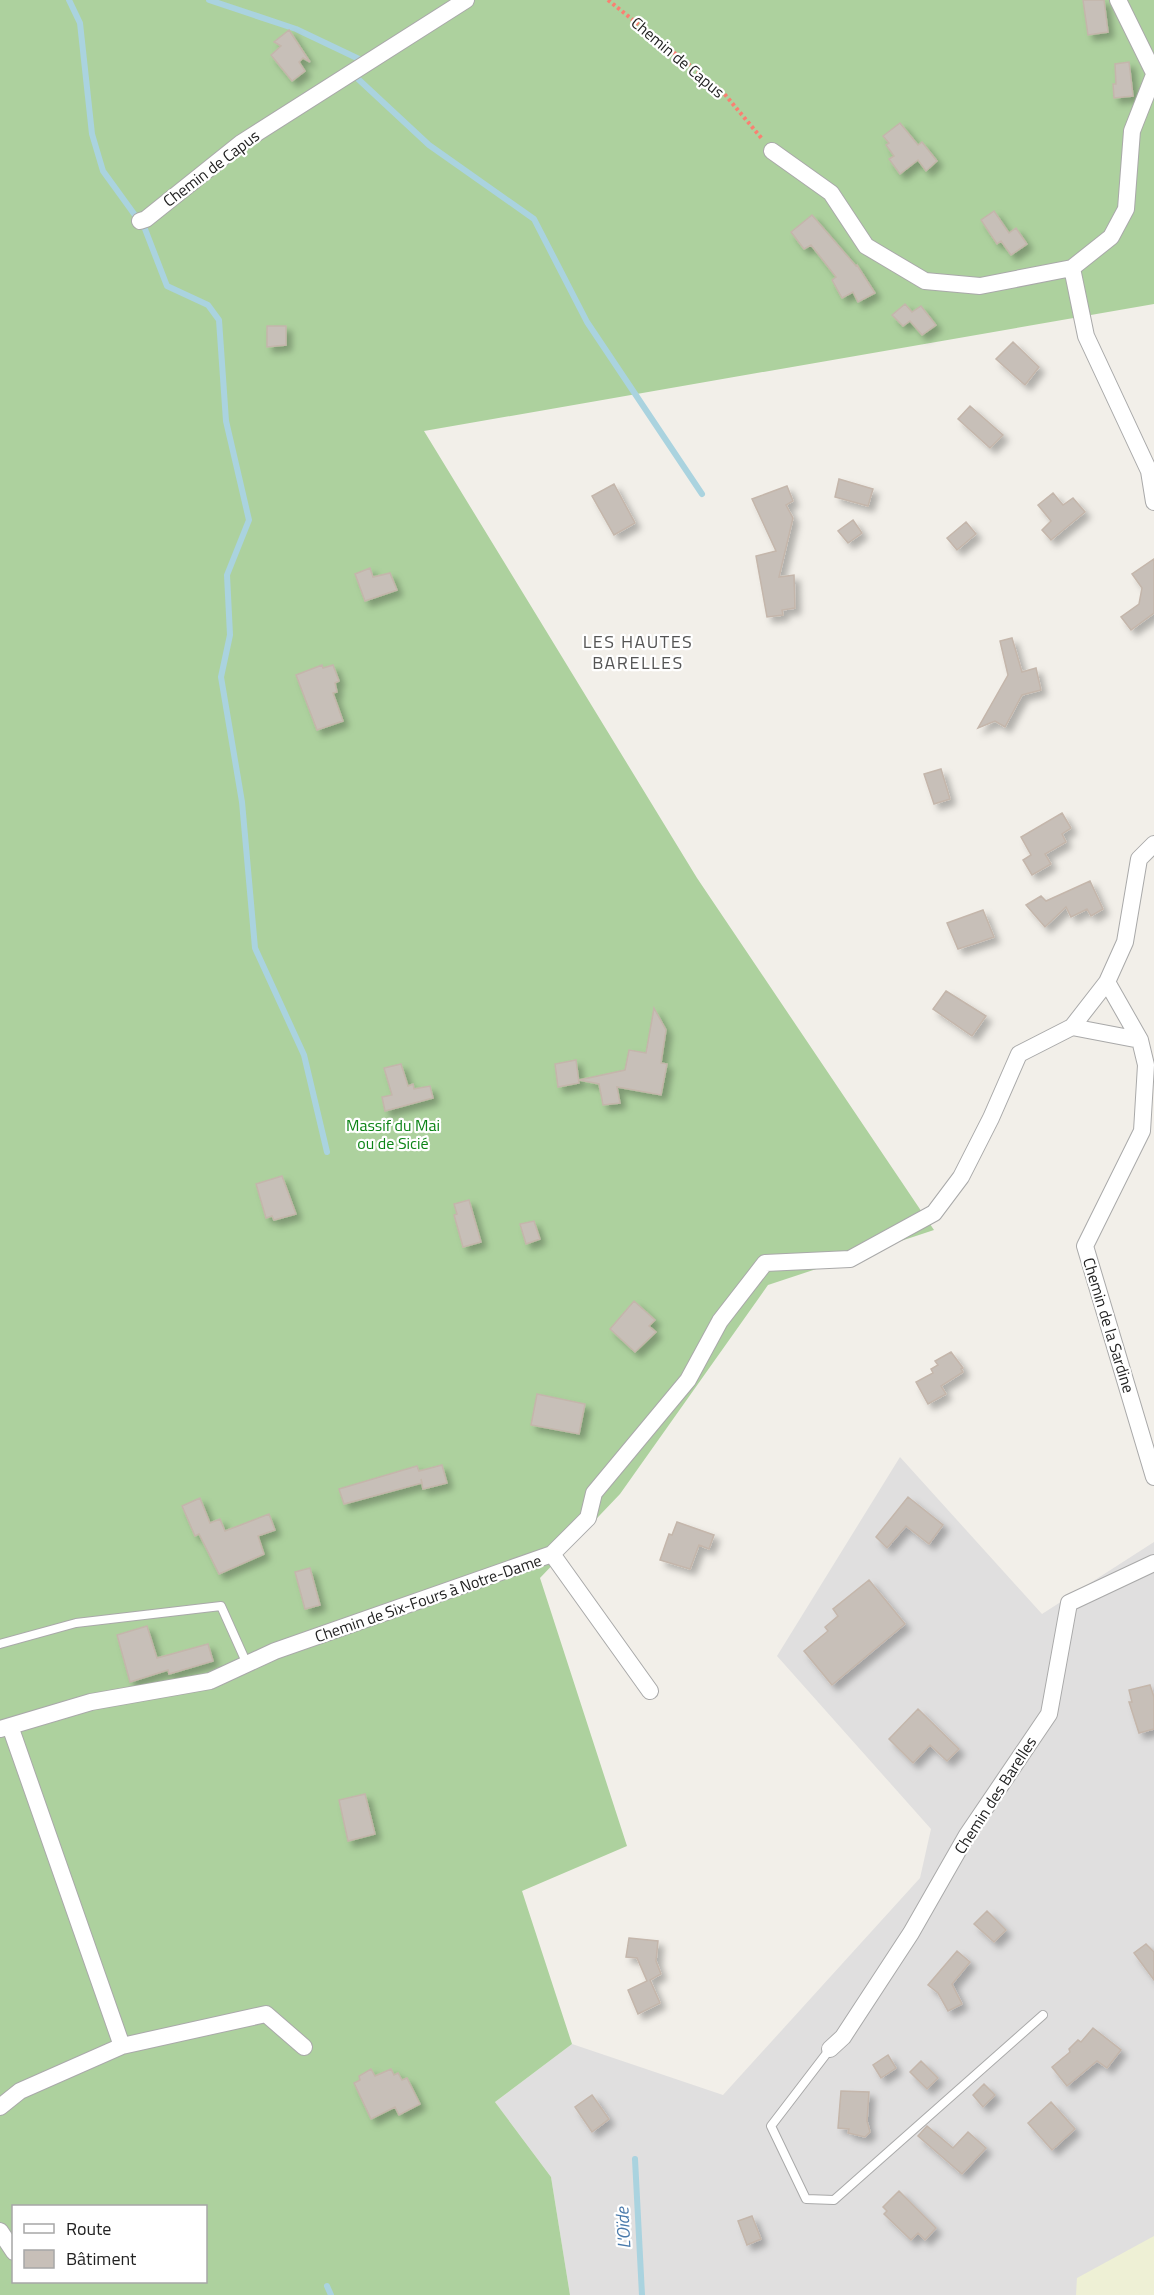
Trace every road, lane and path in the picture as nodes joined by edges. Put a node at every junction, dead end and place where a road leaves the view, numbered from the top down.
1 (466, 0) edge
2 (608, 0) edge
3 (1118, 0) edge
4 (1154, 74) edge
5 (772, 151) joint
6 (140, 221) dead end
7 (1072, 268) junction
8 (1154, 502) edge
9 (1154, 844) edge
10 (1107, 982) junction
11 (1072, 1026) junction
12 (1140, 1040) junction
13 (1154, 1478) edge
14 (552, 1554) junction
15 (1154, 1563) edge
16 (0, 1644) edge
17 (247, 1664) junction
18 (650, 1691) dead end
19 (5, 1728) edge
20 (1043, 2015) dead end
21 (122, 2046) junction
22 (304, 2047) dead end
23 (830, 2049) joint
24 (0, 2107) edge
25 (0, 2231) edge
26 (12, 2249) edge

1 - 6 street, Chemin de Capus
2 - 5 path, Chemin de Capus
3 - 4 street
4 - 7 street
5 - 7 street
7 - 8 street
9 - 10 street
10 - 11 street
10 - 12 street, Chemin de la Sardine
11 - 12 street
11 - 14 street, Chemin de Six-Fours à Notre-Dame
12 - 13 street, Chemin de la Sardine
14 - 17 street, Chemin de Six-Fours à Notre-Dame
14 - 18 street
15 - 23 street, Chemin des Barelles
16 - 17 lane
17 - 19 street, Chemin de Six-Fours à Notre-Dame
19 - 21 street
20 - 23 lane
21 - 22 street
21 - 24 street
25 - 26 street

